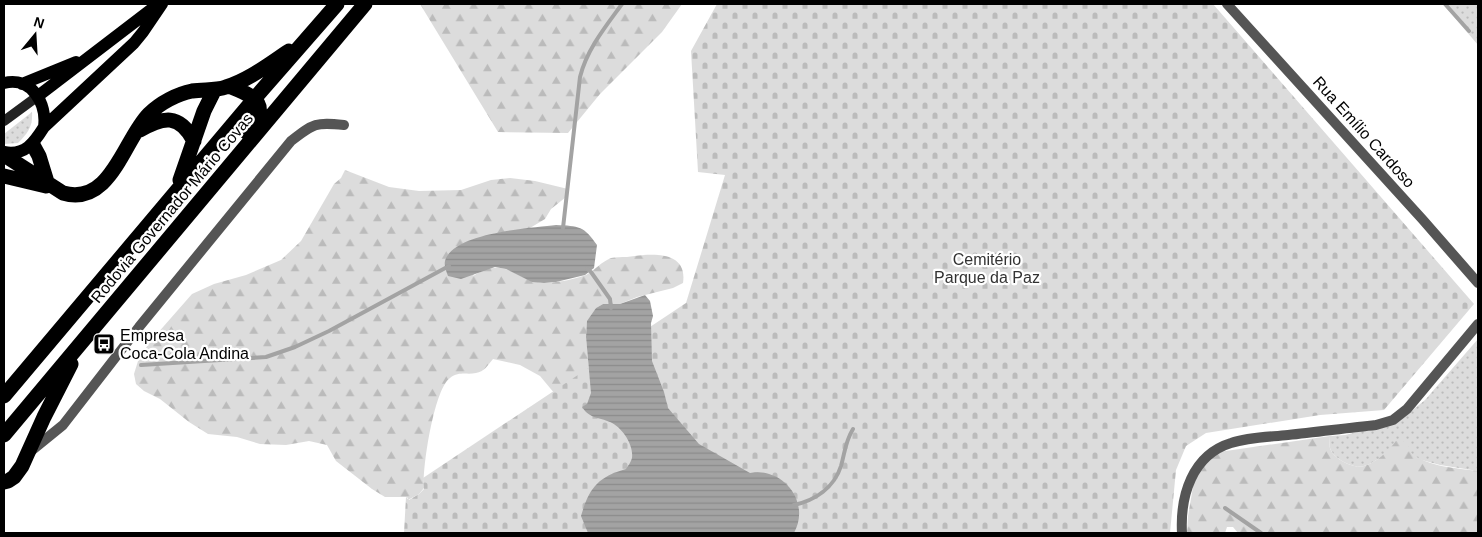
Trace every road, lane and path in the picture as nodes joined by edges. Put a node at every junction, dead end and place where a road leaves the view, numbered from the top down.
1 (160, 4) edge
2 (337, 4) edge
3 (366, 4) edge
4 (1226, 4) edge
5 (308, 37) junction
6 (94, 54) junction
7 (4, 83) edge
8 (22, 84) junction
9 (221, 88) junction
10 (38, 96) junction
11 (255, 98) junction
12 (4, 121) edge
13 (344, 125) dead end
14 (44, 128) junction
15 (136, 132) junction
16 (194, 141) junction
17 (33, 144) junction
18 (4, 154) edge
19 (4, 176) edge
20 (52, 185) junction
21 (177, 190) junction
22 (160, 249) junction
23 (1478, 283) edge
24 (1478, 324) edge
25 (92, 330) junction
26 (4, 396) edge
27 (44, 417) junction
28 (63, 425) junction
29 (4, 435) edge
30 (28, 454) junction
31 (4, 482) edge
32 (1182, 533) edge

1 - 6 main road
1 - 14 main road
2 - 5 highway, Rodovia Governador Mário Covas
3 - 22 highway, Rodovia Governador Mário Covas
4 - 23 street, Rua Emílio Cardoso
5 - 9 highway
5 - 11 highway, Rodovia Governador Mário Covas
6 - 8 main road
6 - 10 main road
7 - 8 main road
8 - 10 main road
9 - 11 highway
9 - 15 highway
9 - 16 highway
10 - 12 main road
10 - 14 main road
11 - 21 highway, Rodovia Governador Mário Covas
11 - 22 highway
13 - 28 street
14 - 17 main road
15 - 16 highway
15 - 20 highway
16 - 21 highway
17 - 18 main road
17 - 20 highway
18 - 20 highway
19 - 20 highway
21 - 26 highway, Rodovia Governador Mário Covas
22 - 25 highway, Rodovia Governador Mário Covas
24 - 32 street
25 - 27 highway
25 - 29 highway, Rodovia Governador Mário Covas
27 - 28 street
27 - 30 highway
28 - 30 street
30 - 31 highway

